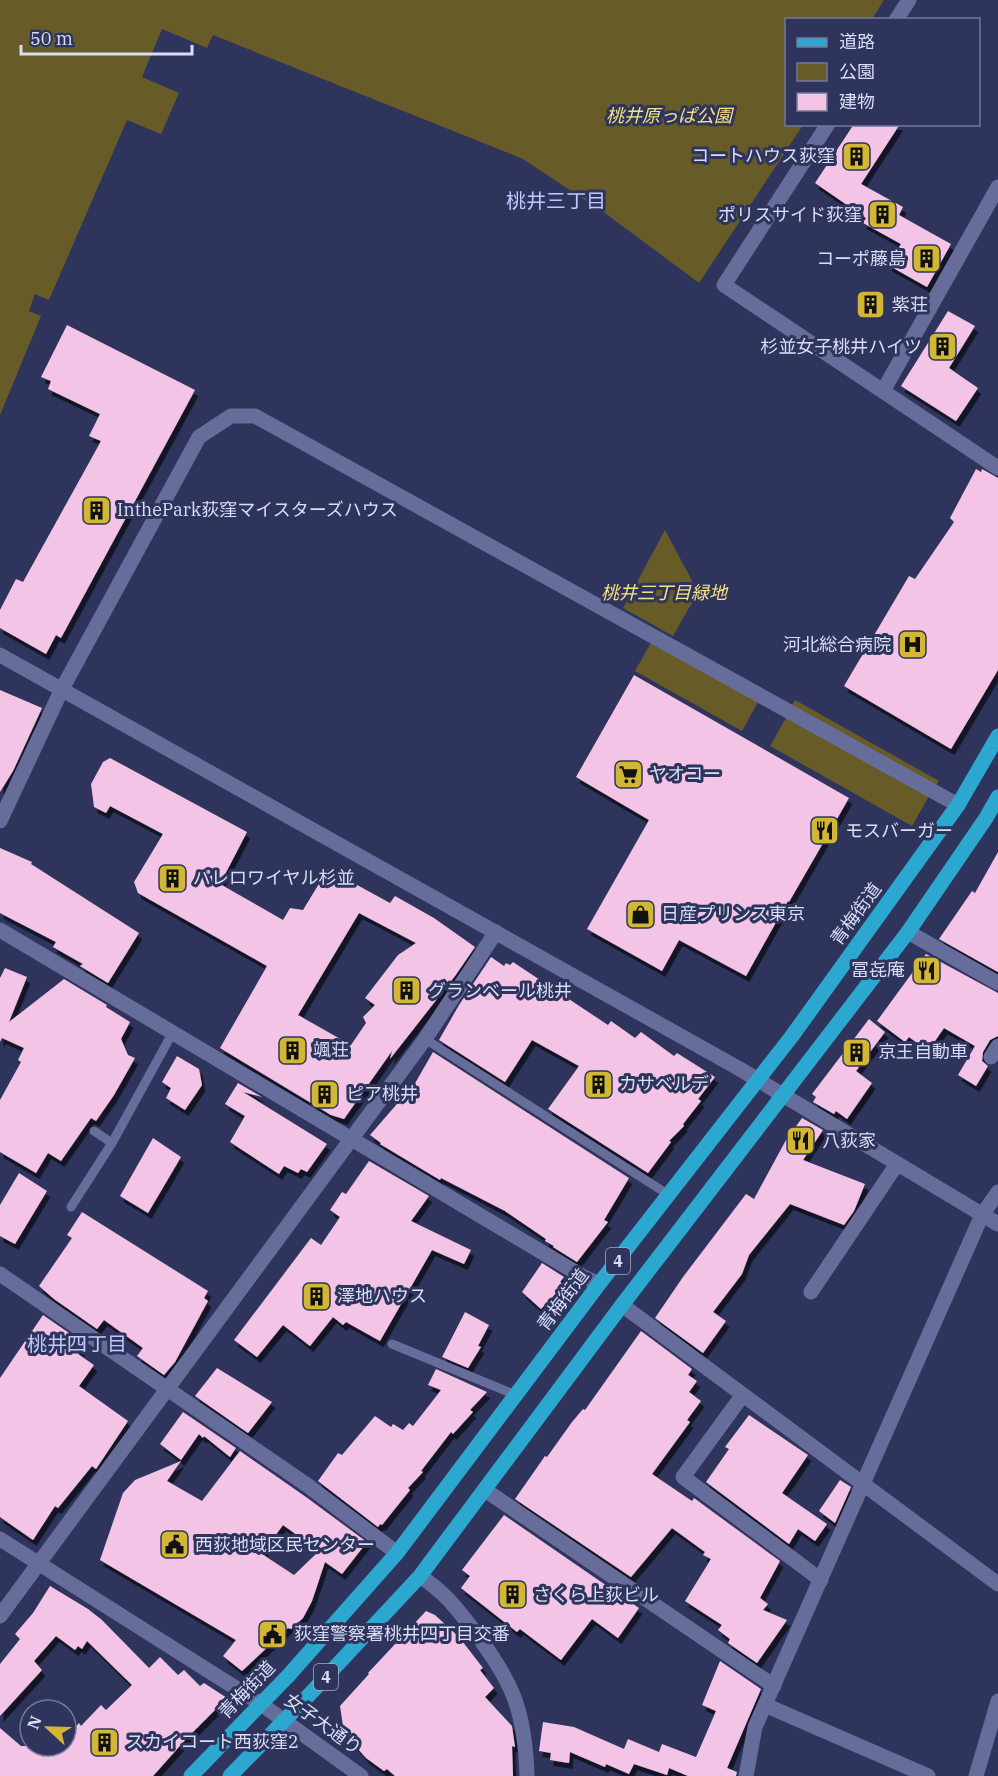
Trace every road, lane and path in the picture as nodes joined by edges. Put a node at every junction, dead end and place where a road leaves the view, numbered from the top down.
1 (909, 0) edge
2 (897, 18) edge
3 (827, 126) edge
4 (998, 187) edge
5 (993, 207) edge
6 (884, 391) junction
7 (998, 468) edge
8 (0, 655) edge
9 (62, 689) junction
10 (998, 736) edge
11 (998, 797) edge
12 (958, 805) junction
13 (0, 821) edge
14 (0, 930) edge
15 (496, 932) junction
16 (908, 932) junction
17 (998, 983) edge
18 (173, 1032) junction
19 (426, 1039) junction
20 (758, 1080) junction
21 (781, 1095) junction
22 (94, 1131) dead end
23 (352, 1139) junction
24 (112, 1143) junction
25 (897, 1164) junction
26 (998, 1192) edge
27 (669, 1196) junction
28 (71, 1207) dead end
29 (982, 1215) junction
30 (998, 1224) edge
31 (0, 1274) edge
32 (599, 1284) junction
33 (811, 1292) dead end
34 (622, 1305) junction
35 (392, 1344) dead end
36 (167, 1389) junction
37 (516, 1395) junction
38 (742, 1396) junction
39 (864, 1484) junction
40 (485, 1490) junction
41 (0, 1539) edge
42 (397, 1553) junction
43 (40, 1563) junction
44 (420, 1576) junction
45 (821, 1580) junction
46 (998, 1584) edge
47 (0, 1616) edge
48 (774, 1686) junction
49 (998, 1701) edge
50 (261, 1704) junction
51 (765, 1704) junction
52 (285, 1720) junction
53 (190, 1776) edge
54 (231, 1776) edge
55 (361, 1776) edge
56 (527, 1776) edge
57 (747, 1776) edge
58 (928, 1776) edge
59 (976, 1776) edge

1 - 2 street
3 - 6 street
4 - 5 street
5 - 6 street
6 - 7 street
8 - 9 street
9 - 12 street
9 - 13 street
9 - 15 street
10 - 12 main road, 青梅街道 / 4
11 - 16 main road, 4
12 - 20 main road, 青梅街道 / 4
14 - 18 street
15 - 19 street
15 - 20 street
16 - 17 street
16 - 21 main road, 4
18 - 23 street
18 - 24 lane
19 - 23 street
19 - 27 lane
20 - 21 street
20 - 27 main road, 青梅街道 / 4
21 - 25 street
21 - 34 main road, 4
22 - 24 lane
23 - 32 street
23 - 36 street
24 - 28 lane
25 - 29 street
25 - 33 street
26 - 29 street
27 - 32 main road, 青梅街道 / 4
29 - 30 street
29 - 39 street
31 - 36 street
32 - 37 main road, 青梅街道 / 4
34 - 38 street
34 - 40 main road, 4
35 - 37 lane
36 - 42 street
36 - 43 street
37 - 42 main road, 青梅街道 / 4
38 - 39 street
38 - 45 street
39 - 45 street
39 - 46 street
40 - 44 main road, 4
40 - 48 street
41 - 43 street, 女子大通り
42 - 50 main road, 青梅街道 / 4
43 - 47 street
43 - 50 street, 女子大通り
44 - 52 main road, 4
44 - 56 street
45 - 48 street
48 - 51 street
49 - 59 street
50 - 52 street, 女子大通り
50 - 53 main road, 青梅街道 / 4
51 - 57 street
51 - 58 street
52 - 54 main road, 4
52 - 55 street, 女子大通り

